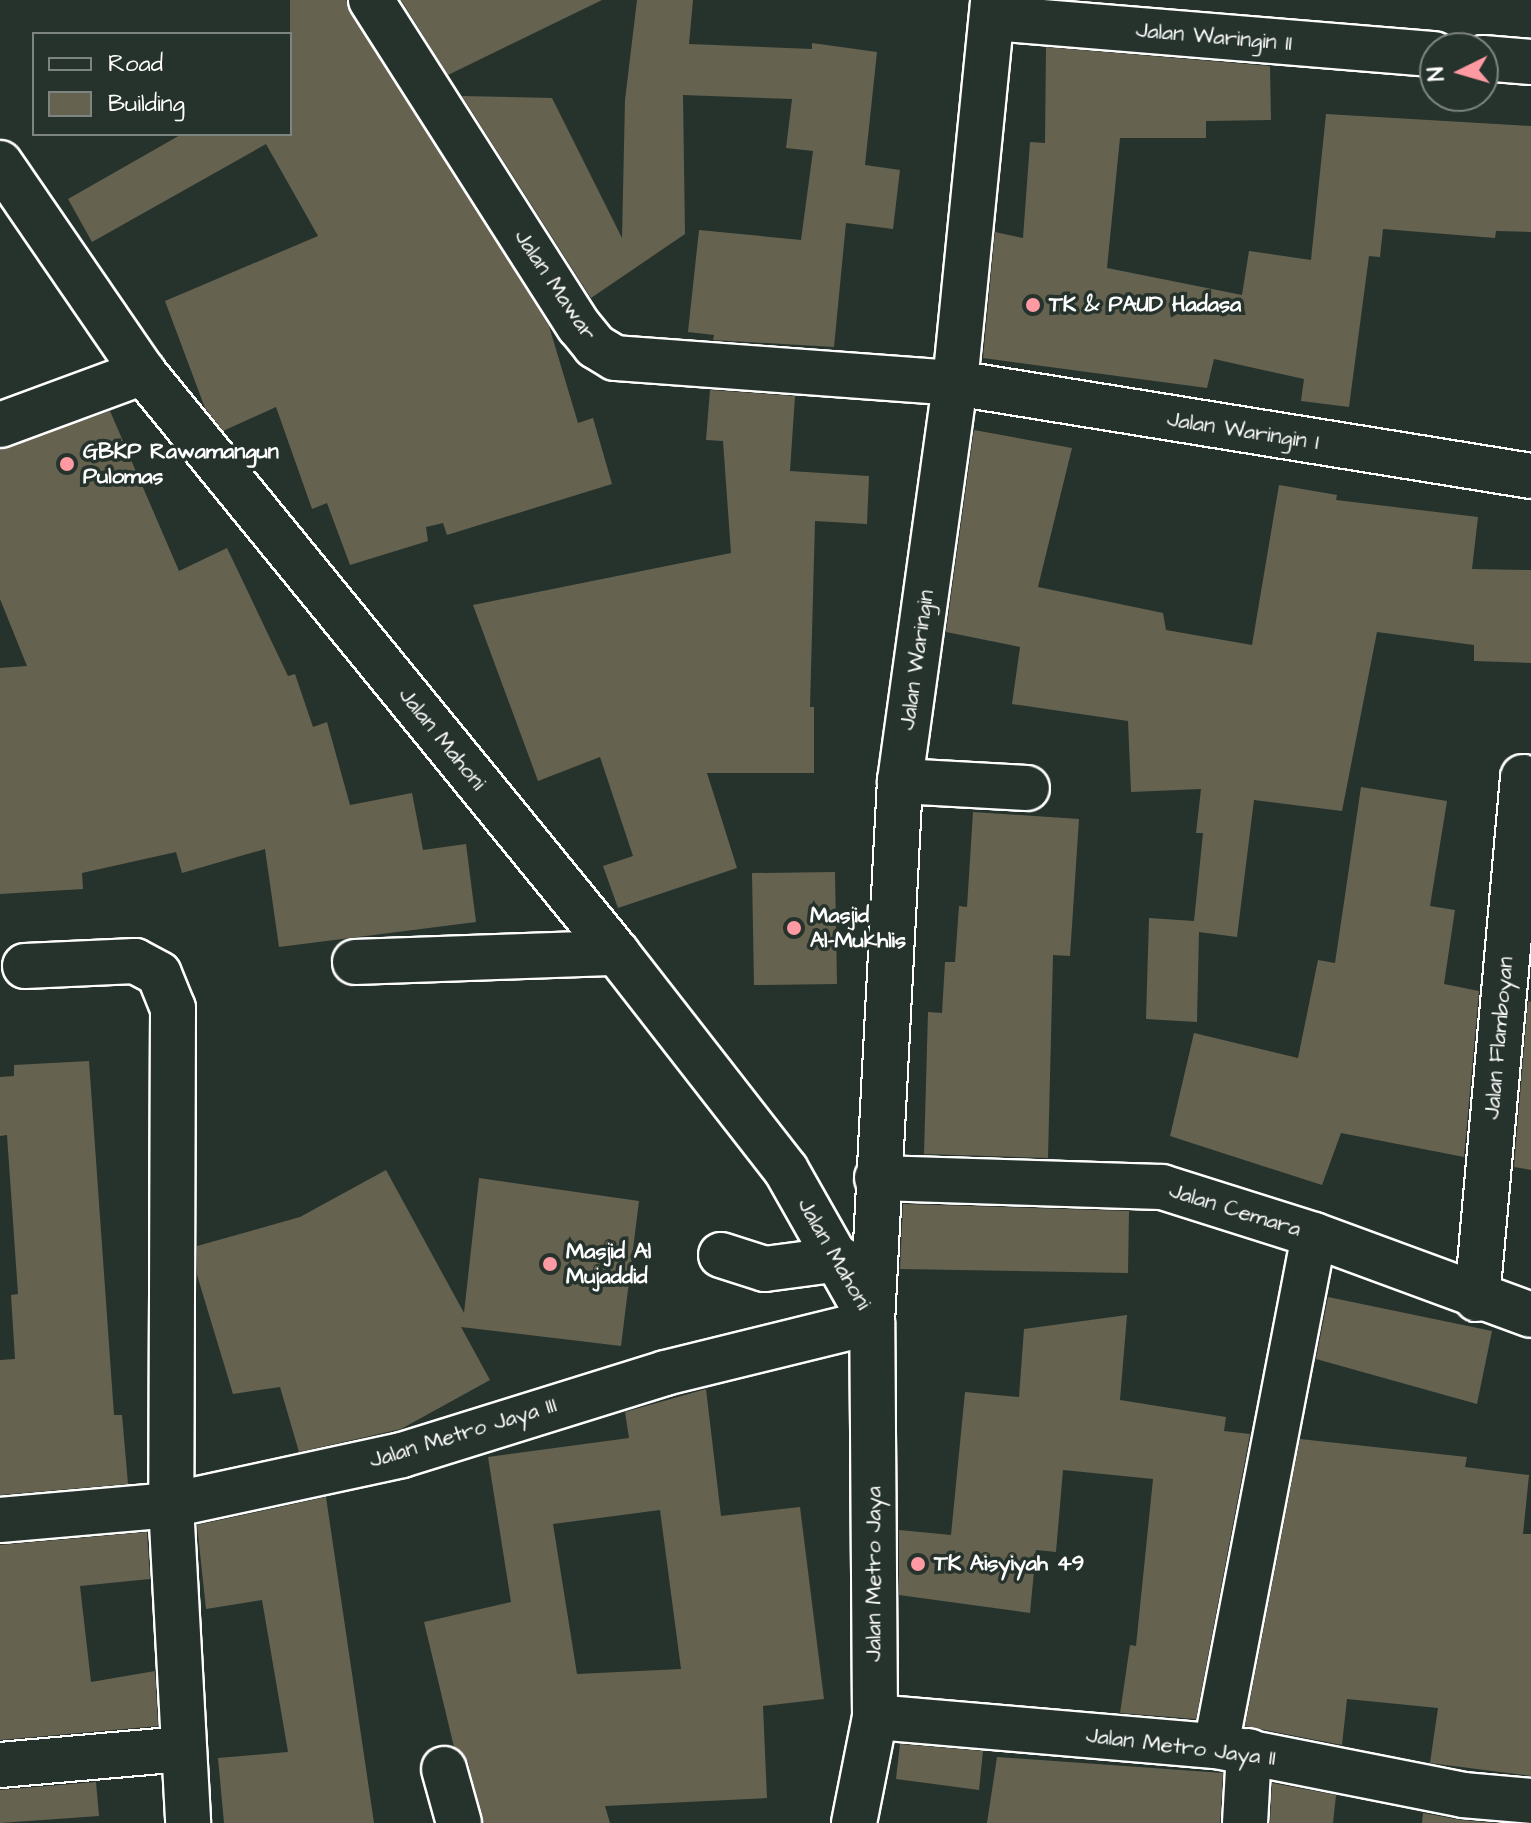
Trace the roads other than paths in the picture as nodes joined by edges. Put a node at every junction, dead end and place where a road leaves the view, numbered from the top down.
1 (371, 0) edge
2 (993, 9) edge
3 (1419, 52) edge
4 (1499, 59) edge
5 (1531, 62) edge
6 (0, 163) edge
7 (143, 372) junction
8 (955, 383) junction
9 (0, 425) edge
10 (1531, 476) edge
11 (1523, 777) dead end
12 (900, 781) junction
13 (1027, 788) dead end
14 (617, 953) junction
15 (355, 962) dead end
16 (25, 966) dead end
17 (877, 1178) junction
18 (1314, 1235) junction
19 (721, 1255) dead end
20 (840, 1259) junction
21 (1477, 1299) junction
22 (1531, 1315) edge
23 (872, 1322) junction
24 (171, 1505) junction
25 (0, 1520) edge
26 (875, 1717) junction
27 (182, 1749) junction
28 (1232, 1749) junction
29 (0, 1765) edge
30 (444, 1769) dead end
31 (1531, 1801) edge
32 (1460, 1809) edge
33 (188, 1823) edge
34 (459, 1823) edge
35 (854, 1823) edge
36 (1245, 1823) edge

1 - 8 street, Jalan Mawar
2 - 3 street, Jalan Waringin II
2 - 8 street, Jalan Waringin
4 - 5 street
6 - 7 street, Jalan Mahoni
7 - 9 street
7 - 14 street, Jalan Mahoni
8 - 10 street, Jalan Waringin I
8 - 12 street, Jalan Waringin
11 - 21 street, Jalan Flamboyan
12 - 13 street
12 - 17 street, Jalan Waringin
14 - 15 street
14 - 20 street, Jalan Mahoni
16 - 24 street
17 - 18 street, Jalan Cemara
17 - 23 street, Jalan Waringin
18 - 21 street, Jalan Cemara
18 - 28 street
19 - 20 street
20 - 23 street, Jalan Mahoni
21 - 22 street, Jalan Cemara
23 - 24 street, Jalan Metro Jaya III
23 - 26 street, Jalan Metro Jaya
24 - 25 street, Jalan Metro Jaya III
24 - 27 street
26 - 28 street, Jalan Metro Jaya II
26 - 35 street, Jalan Metro Jaya
27 - 29 street
27 - 33 street
28 - 32 street, Jalan Metro Jaya II
28 - 36 street
30 - 34 street
31 - 32 street, Jalan Metro Jaya II

